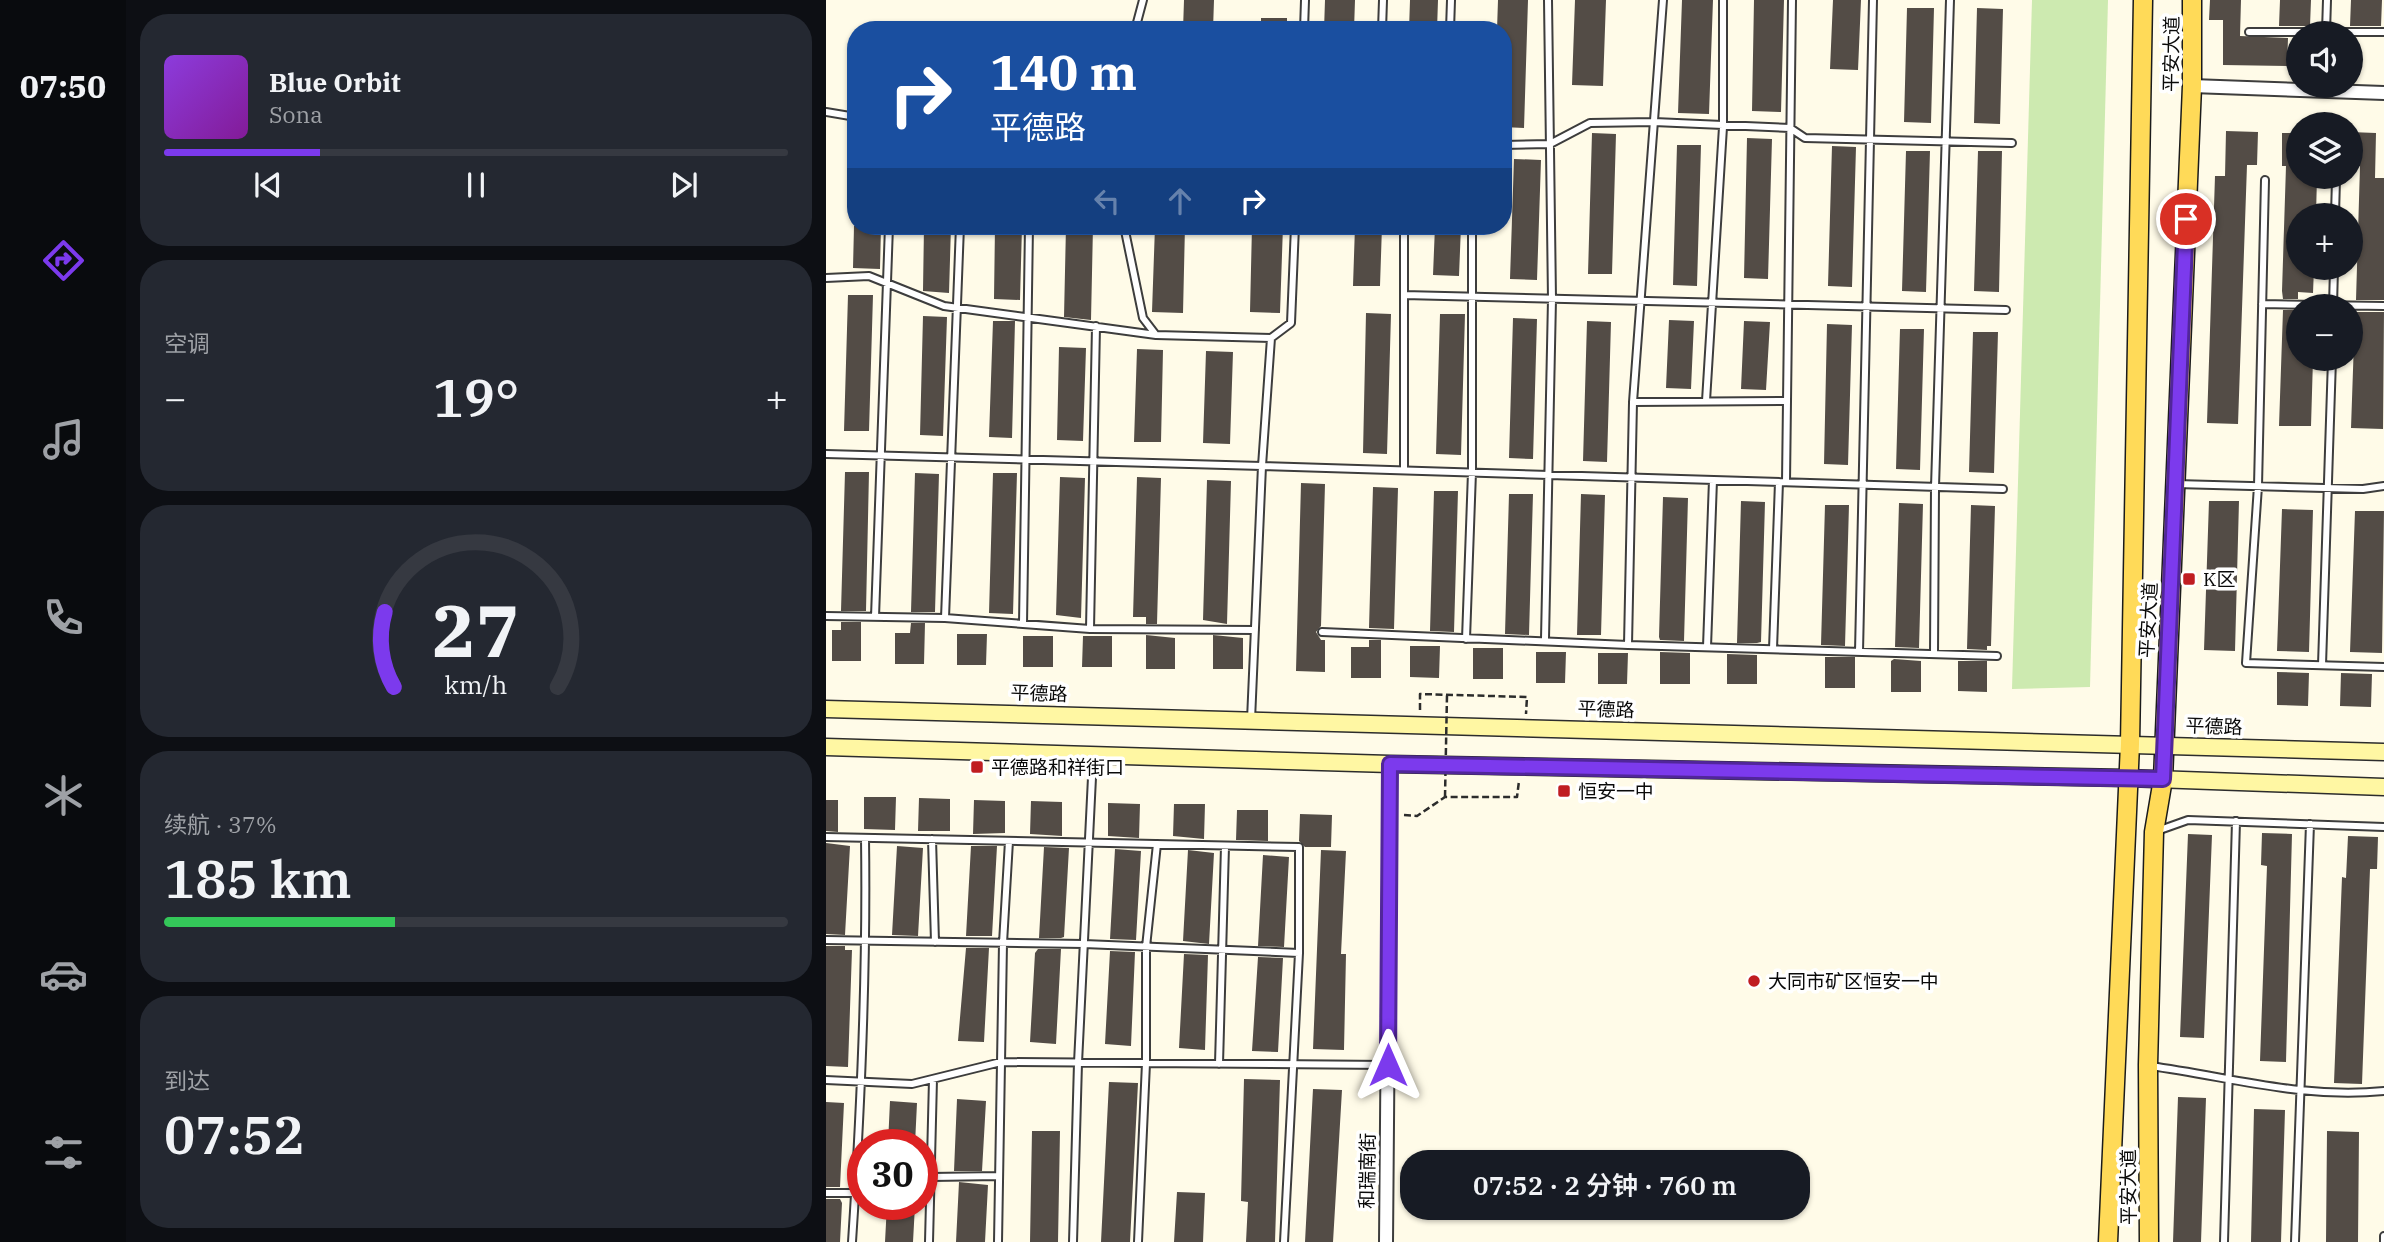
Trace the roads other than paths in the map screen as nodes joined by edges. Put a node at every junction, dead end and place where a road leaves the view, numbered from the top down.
1 (1143, 0) edge
2 (1305, 0) edge
3 (1383, 0) edge
4 (1451, 0) edge
5 (1548, 0) edge
6 (1663, 0) edge
7 (1723, 0) edge
8 (1793, 0) edge
9 (1873, 0) edge
10 (1950, 0) edge
11 (2143, 0) edge
12 (2192, 0) edge
13 (2327, 0) edge
14 (1137, 21) edge
15 (1304, 21) edge
16 (1382, 21) edge
17 (1450, 21) edge
18 (2326, 21) edge
19 (2249, 32) dead end
20 (2286, 32) edge
21 (2363, 32) edge
22 (2384, 32) edge
23 (2192, 86) junction
24 (2384, 93) edge
25 (826, 112) edge
26 (847, 116) edge
27 (1654, 122) junction
28 (1723, 127) junction
29 (1790, 128) junction
30 (1871, 139) junction
31 (1946, 141) junction
32 (2012, 143) dead end
33 (1550, 144) junction
34 (1512, 145) edge
35 (2265, 180) dead end
36 (889, 235) edge
37 (960, 235) edge
38 (1029, 235) edge
39 (1126, 235) edge
40 (1295, 235) edge
41 (1404, 235) edge
42 (1472, 235) edge
43 (826, 278) edge
44 (886, 282) junction
45 (1404, 295) junction
46 (1472, 297) junction
47 (1552, 299) junction
48 (1639, 301) junction
49 (1713, 303) junction
50 (2262, 304) junction
51 (2286, 304) edge
52 (1788, 305) junction
53 (2363, 306) edge
54 (2384, 306) edge
55 (957, 307) junction
56 (1867, 307) junction
57 (1941, 309) junction
58 (2006, 310) dead end
59 (1028, 316) junction
60 (1096, 326) junction
61 (1156, 335) junction
62 (1271, 338) junction
63 (2332, 371) edge
64 (1706, 401) junction
65 (1787, 401) junction
66 (1633, 402) junction
67 (826, 454) edge
68 (882, 456) junction
69 (950, 457) junction
70 (1025, 460) junction
71 (1096, 462) junction
72 (1262, 466) junction
73 (1404, 470) junction
74 (1472, 472) junction
75 (1549, 475) junction
76 (1629, 477) junction
77 (1713, 480) junction
78 (1782, 482) junction
79 (2175, 484) junction
80 (1863, 485) junction
81 (2258, 486) junction
82 (2384, 486) edge
83 (1936, 487) junction
84 (2329, 488) junction
85 (2003, 489) dead end
86 (826, 616) edge
87 (875, 617) junction
88 (945, 618) junction
89 (1023, 624) junction
90 (1090, 629) junction
91 (1255, 630) junction
92 (1322, 632) dead end
93 (1466, 639) junction
94 (1545, 639) junction
95 (1628, 645) junction
96 (1707, 648) junction
97 (1773, 649) junction
98 (1859, 652) junction
99 (1934, 654) junction
100 (1997, 656) dead end
101 (2322, 665) junction
102 (2384, 667) edge
103 (826, 709) edge
104 (1251, 720) junction
105 (2130, 744) junction
106 (2163, 746) junction
107 (826, 747) edge
108 (2384, 752) edge
109 (1093, 755) junction
110 (1390, 764) junction
111 (2127, 778) junction
112 (2163, 779) junction
113 (2384, 787) edge
114 (2236, 821) junction
115 (2310, 824) junction
116 (2384, 827) edge
117 (2154, 832) junction
118 (826, 837) edge
119 (865, 838) junction
120 (932, 839) junction
121 (1009, 841) junction
122 (1089, 842) junction
123 (1157, 844) junction
124 (1224, 845) junction
125 (826, 940) edge
126 (866, 940) junction
127 (935, 942) junction
128 (1003, 943) junction
129 (1084, 944) junction
130 (1146, 947) junction
131 (1221, 950) junction
132 (1299, 953) junction
133 (1001, 1062) junction
134 (1077, 1063) junction
135 (1146, 1063) junction
136 (1219, 1064) junction
137 (1292, 1064) junction
138 (1388, 1065) junction
139 (2148, 1066) junction
140 (2226, 1077) junction
141 (933, 1079) junction
142 (826, 1080) edge
143 (862, 1082) junction
144 (2384, 1091) edge
145 (2299, 1092) junction
146 (861, 1129) edge
147 (932, 1129) edge
148 (999, 1176) junction
149 (938, 1177) edge
150 (826, 1193) edge
151 (847, 1193) edge
152 (855, 1220) edge
153 (928, 1220) edge
154 (2384, 1236) edge
155 (852, 1242) edge
156 (929, 1242) edge
157 (998, 1242) edge
158 (1073, 1242) edge
159 (1138, 1242) edge
160 (1284, 1242) edge
161 (1386, 1242) edge
162 (2108, 1242) edge
163 (2149, 1242) edge
164 (2224, 1242) edge
165 (2295, 1242) edge
166 (2384, 1242) edge

1 - 14 lane
2 - 15 lane
3 - 16 lane
4 - 17 lane
5 - 33 lane
6 - 27 lane
7 - 28 lane
8 - 29 lane
9 - 30 lane
10 - 31 lane
11 - 105 main road, 平安大道
12 - 23 main road, 平安大道
13 - 18 lane
19 - 20 lane
21 - 22 lane
23 - 24 street
23 - 79 main road, 平安大道
25 - 26 lane
27 - 28 lane
27 - 33 lane
27 - 48 lane
28 - 29 lane
28 - 49 lane
29 - 30 lane
29 - 52 lane
30 - 31 lane
30 - 56 lane
31 - 32 lane
31 - 57 lane
33 - 34 lane
33 - 47 lane
35 - 50 lane
36 - 44 lane
37 - 55 lane
38 - 59 lane
39 - 61 lane
40 - 62 lane
41 - 45 lane
42 - 46 lane
43 - 44 lane
44 - 55 lane
44 - 68 lane
45 - 46 lane
45 - 73 lane
46 - 47 lane
46 - 74 lane
47 - 48 lane
47 - 75 lane
48 - 49 lane
48 - 66 lane
49 - 52 lane
49 - 64 lane
50 - 51 lane
50 - 81 lane
52 - 56 lane
52 - 65 lane
53 - 54 lane
55 - 59 lane
55 - 69 lane
56 - 57 lane
56 - 80 lane
57 - 58 lane
57 - 83 lane
59 - 60 lane
59 - 70 lane
60 - 61 lane
60 - 71 lane
61 - 62 lane
62 - 72 lane
63 - 84 lane
64 - 65 lane
64 - 66 lane
65 - 78 lane
66 - 76 lane
67 - 68 lane
68 - 69 lane
68 - 87 lane
69 - 70 lane
69 - 88 lane
70 - 71 lane
70 - 89 lane
71 - 72 lane
71 - 90 lane
72 - 73 lane
72 - 91 lane
73 - 74 lane
74 - 75 lane
74 - 93 lane
75 - 76 lane
75 - 94 lane
76 - 77 lane
76 - 95 lane
77 - 78 lane
77 - 96 lane
78 - 80 lane
78 - 97 lane
79 - 81 lane
79 - 106 main road, 平安大道
80 - 83 lane
80 - 98 lane
81 - 84 lane
81 - 101 lane
82 - 84 lane
83 - 85 lane
83 - 99 lane
84 - 101 lane
86 - 87 lane
87 - 88 lane
88 - 89 lane
89 - 90 lane
90 - 91 lane
91 - 104 lane
92 - 93 lane
93 - 94 lane
94 - 95 lane
95 - 96 lane
96 - 97 lane
97 - 98 lane
98 - 99 lane
99 - 100 lane
101 - 102 lane
103 - 104 main road, 平德路
104 - 105 main road, 平德路
105 - 106 main road, 平德路
105 - 111 main road, 平安大道
106 - 108 main road, 平德路
106 - 112 main road, 平安大道
107 - 109 main road
109 - 110 main road
109 - 122 lane
110 - 111 main road
110 - 138 street, 和瑞南街
111 - 112 main road
111 - 162 main road, 平安大道
112 - 113 main road
112 - 117 main road, 平安大道
114 - 115 lane
114 - 117 lane
114 - 140 lane
115 - 116 lane
115 - 145 lane
117 - 139 main road, 平安大道
118 - 119 lane
119 - 120 lane
119 - 126 lane
120 - 121 lane
120 - 127 lane
121 - 122 lane
121 - 128 lane
122 - 123 lane
122 - 129 lane
123 - 124 lane
123 - 130 lane
124 - 131 lane
124 - 132 lane
125 - 126 lane
126 - 127 lane
126 - 143 lane
127 - 128 lane
128 - 129 lane
128 - 133 lane
129 - 130 lane
129 - 134 lane
130 - 131 lane
130 - 135 lane
131 - 132 lane
131 - 136 lane
132 - 137 lane
133 - 134 lane
133 - 141 lane
133 - 148 lane
134 - 135 lane
134 - 158 lane
135 - 136 lane
135 - 159 lane
136 - 137 lane
137 - 138 lane
137 - 160 lane
138 - 161 street, 和瑞南街
139 - 140 lane
139 - 163 main road, 平安大道
140 - 145 lane
140 - 164 lane
141 - 143 lane
141 - 147 lane
142 - 143 lane
143 - 146 lane
144 - 145 lane
145 - 165 lane
148 - 149 lane
148 - 157 lane
150 - 151 lane
152 - 155 lane
153 - 156 lane
154 - 166 lane

